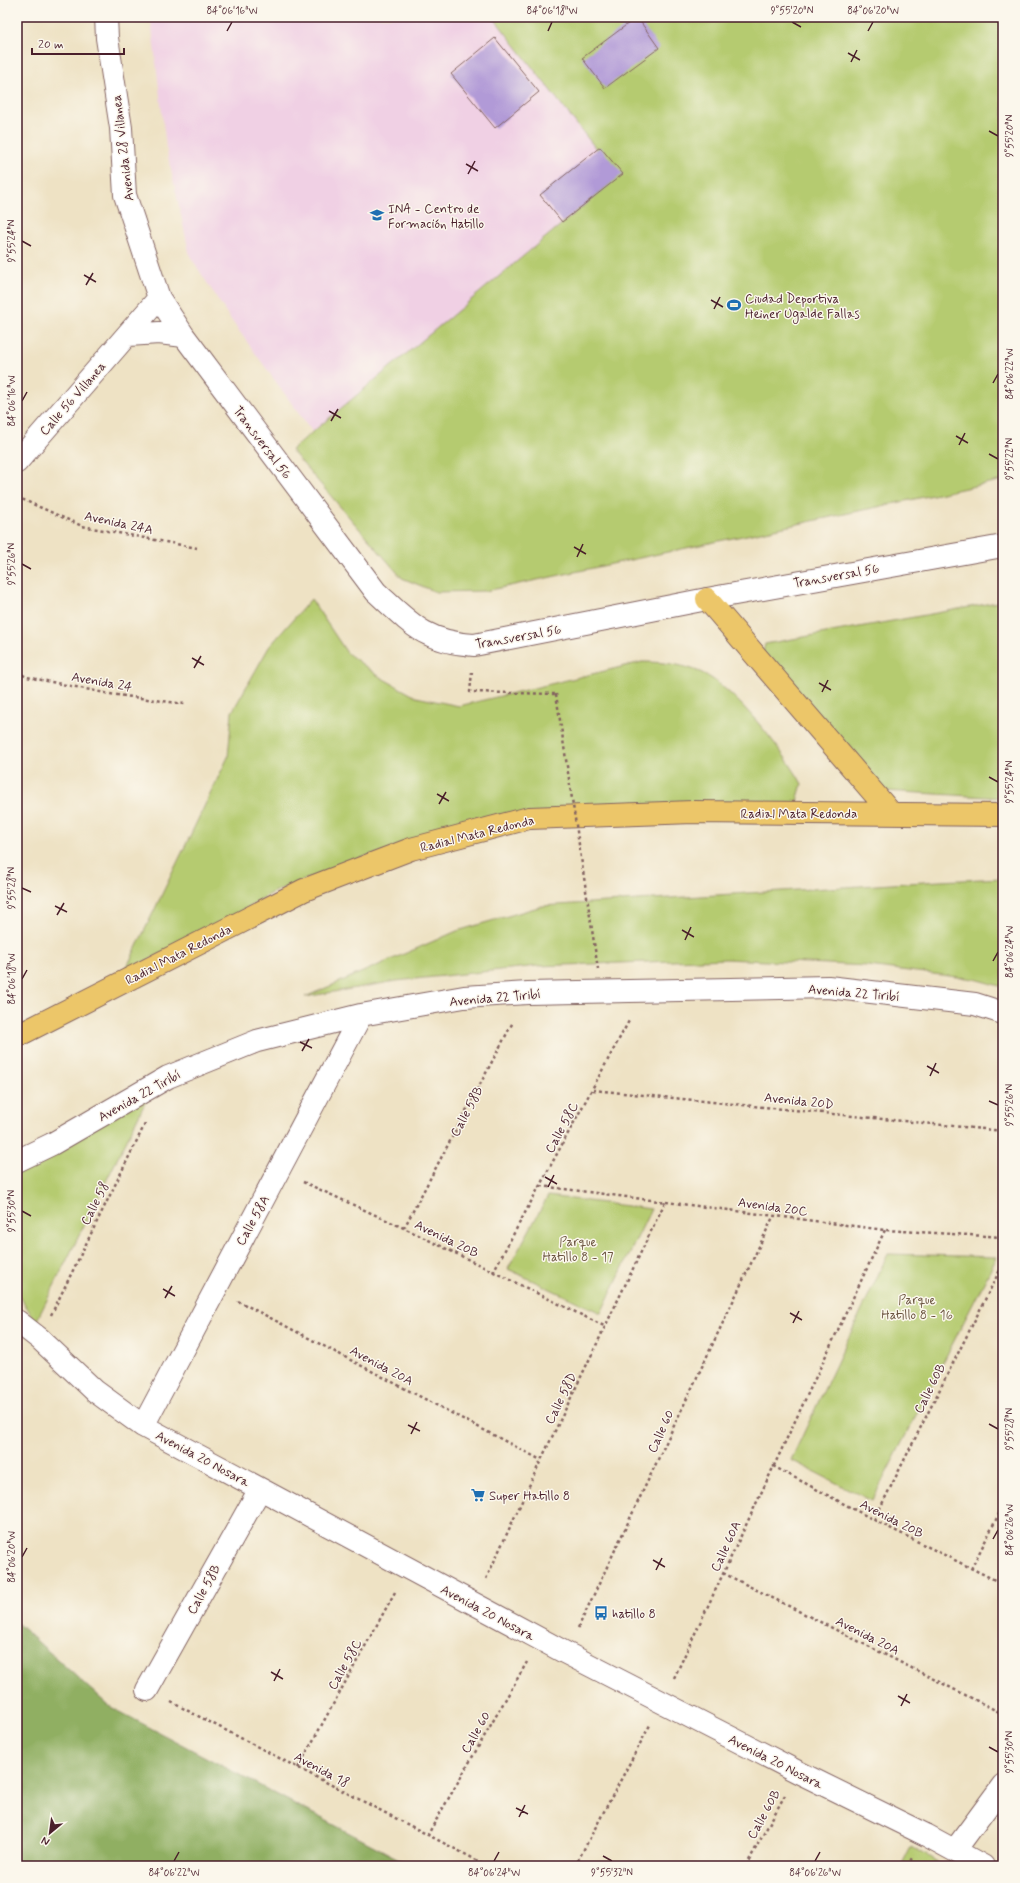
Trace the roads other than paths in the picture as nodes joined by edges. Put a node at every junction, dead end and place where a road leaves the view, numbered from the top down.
1 (109, 18) edge
2 (159, 298) junction
3 (128, 335) junction
4 (184, 336) junction
5 (17, 462) edge
6 (998, 549) edge
7 (707, 599) junction
8 (891, 813) junction
9 (1003, 815) edge
10 (1003, 1013) edge
11 (361, 1015) junction
12 (17, 1036) edge
13 (17, 1161) edge
14 (17, 1309) edge
15 (17, 1321) edge
16 (40, 1338) junction
17 (143, 1426) junction
18 (260, 1489) junction
19 (147, 1690) road end
20 (1003, 1785) edge
21 (955, 1850) junction
22 (978, 1865) edge

1 - 2 street, Avenida 28 Villanea
2 - 3 street, Calle 56 Villanea
2 - 4 street, Transversal 56
3 - 4 street
3 - 5 street, Calle 56 Villanea
4 - 7 street, Transversal 56
6 - 7 street, Transversal 56
7 - 8 main road
8 - 9 main road, Radial Mata Redonda
8 - 12 main road, Radial Mata Redonda
10 - 11 street, Avenida 22 Tiribí
11 - 13 street, Avenida 22 Tiribí
11 - 17 street, Calle 58A
14 - 16 street
15 - 16 street, Avenida 20 Nosara
16 - 17 street, Avenida 20 Nosara
17 - 18 street, Avenida 20 Nosara
18 - 19 street, Calle 58B
18 - 21 street, Avenida 20 Nosara
20 - 21 street
21 - 22 street, Avenida 20 Nosara

